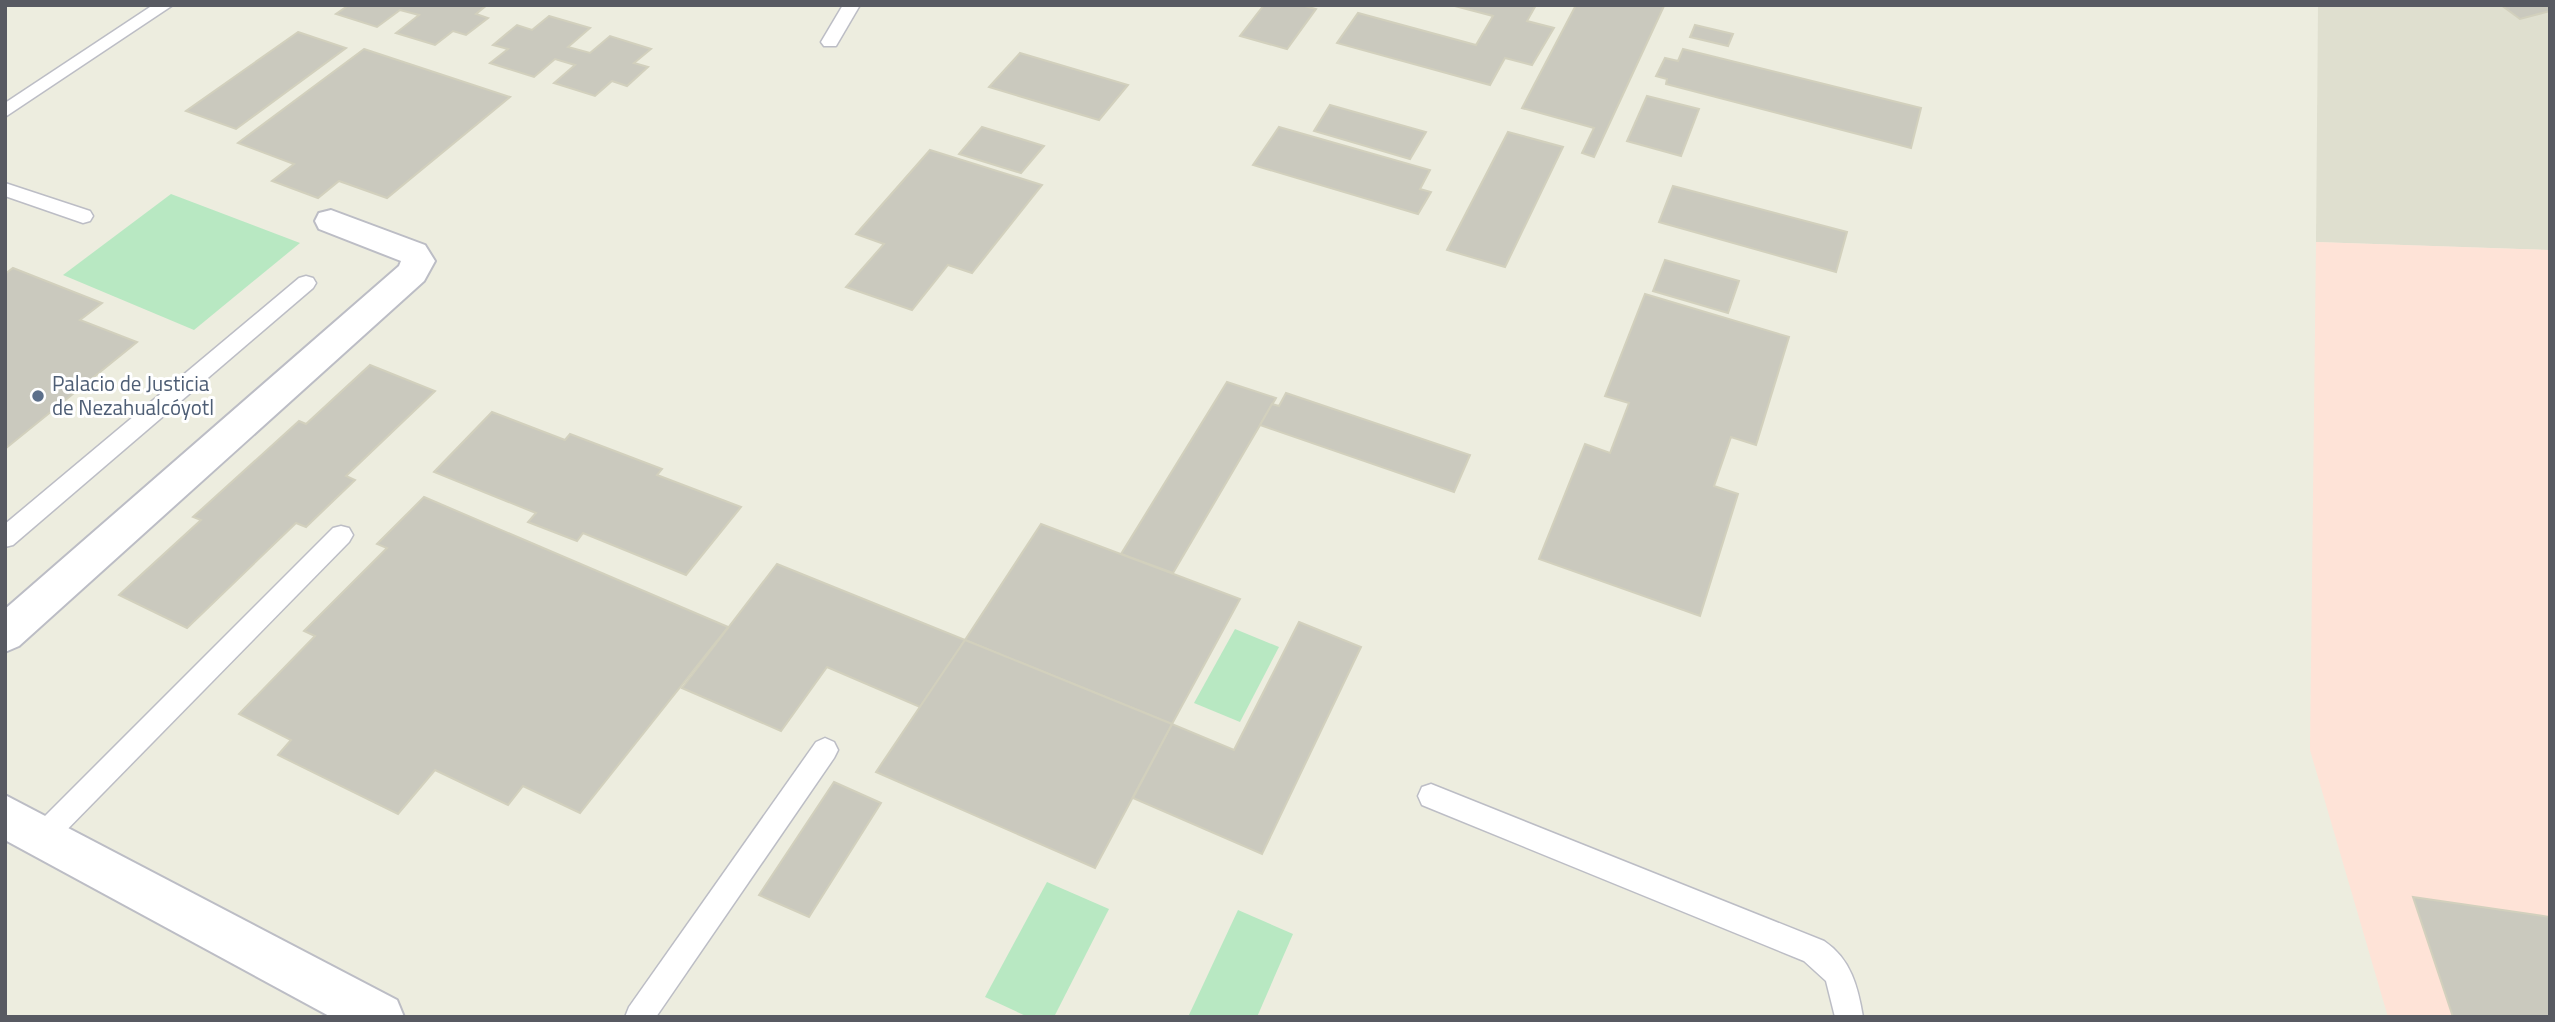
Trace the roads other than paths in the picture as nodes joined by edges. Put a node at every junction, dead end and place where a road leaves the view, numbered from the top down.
1 (165, 5) edge
2 (852, 5) edge
3 (830, 42) dead end
4 (5, 111) edge
5 (5, 189) edge
6 (83, 216) dead end
7 (331, 221) dead end
8 (306, 283) dead end
9 (341, 535) dead end
10 (5, 538) edge
11 (5, 634) edge
12 (825, 750) dead end
13 (1431, 796) dead end
14 (24, 826) edge
15 (380, 1017) edge
16 (639, 1017) edge
17 (1849, 1017) edge

1 - 4 lane
2 - 3 lane
5 - 6 lane
7 - 11 street
8 - 10 lane
9 - 14 lane
12 - 16 lane
13 - 17 lane
14 - 15 street

